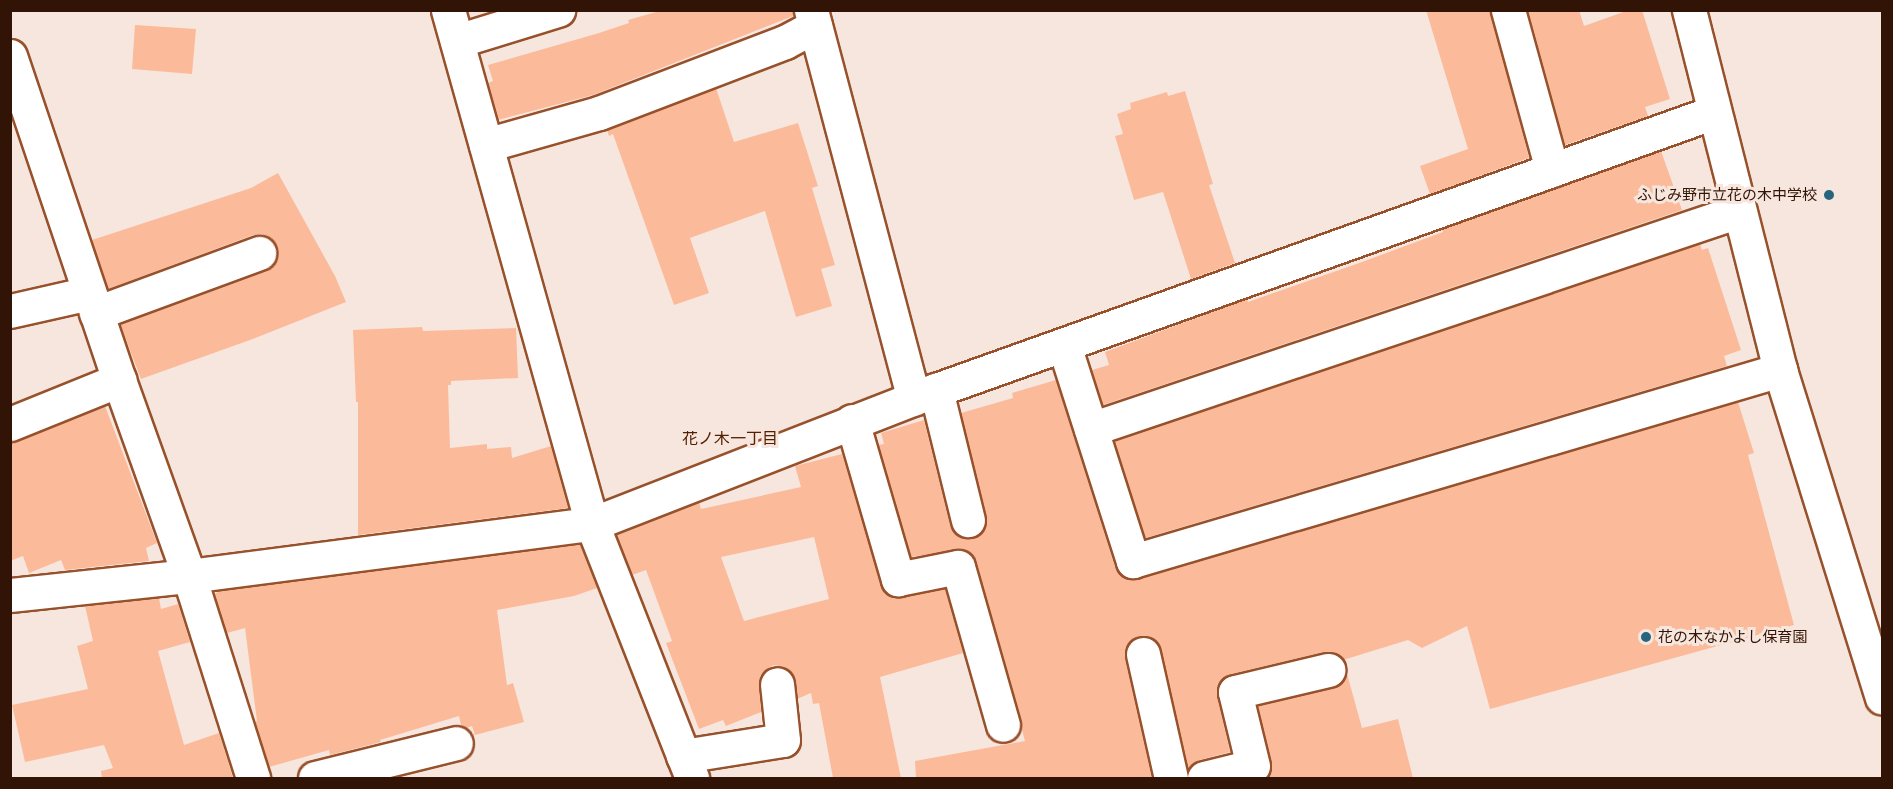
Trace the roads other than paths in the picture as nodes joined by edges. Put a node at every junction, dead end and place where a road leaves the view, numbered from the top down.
1 (448, 10) edge
2 (558, 10) edge
3 (1508, 10) edge
4 (1689, 10) edge
5 (813, 18) edge
6 (457, 41) junction
7 (10, 56) edge
8 (1714, 112) junction
9 (486, 145) junction
10 (1552, 170) junction
11 (1739, 211) junction
12 (259, 253) dead end
13 (93, 303) junction
14 (10, 311) edge
15 (1064, 345) junction
16 (1780, 370) junction
17 (119, 380) junction
18 (925, 394) junction
19 (852, 421) junction
20 (10, 424) edge
21 (1091, 429) junction
22 (968, 520) dead end
23 (592, 524) junction
24 (189, 576) junction
25 (10, 595) edge
26 (1143, 654) dead end
27 (1328, 670) dead end
28 (777, 684) dead end
29 (1882, 697) edge
30 (1003, 725) dead end
31 (456, 742) dead end
32 (688, 767) edge
33 (253, 778) edge
34 (315, 778) edge
35 (1171, 778) edge
36 (1204, 778) edge

1 - 6 street
2 - 6 street
3 - 10 street
4 - 8 street
5 - 9 street
5 - 18 street
6 - 9 street
7 - 13 street
8 - 10 street
8 - 11 street
9 - 23 street
10 - 15 street
11 - 16 street
11 - 21 street
12 - 13 street
13 - 14 street
13 - 17 street
15 - 18 street
15 - 21 street
16 - 21 street
16 - 29 street
17 - 20 street
17 - 24 street
18 - 19 street
18 - 22 street
19 - 23 street
19 - 30 street
23 - 24 street
23 - 32 street
24 - 25 street
24 - 33 street
26 - 35 street
27 - 36 street
28 - 32 street
31 - 34 street

